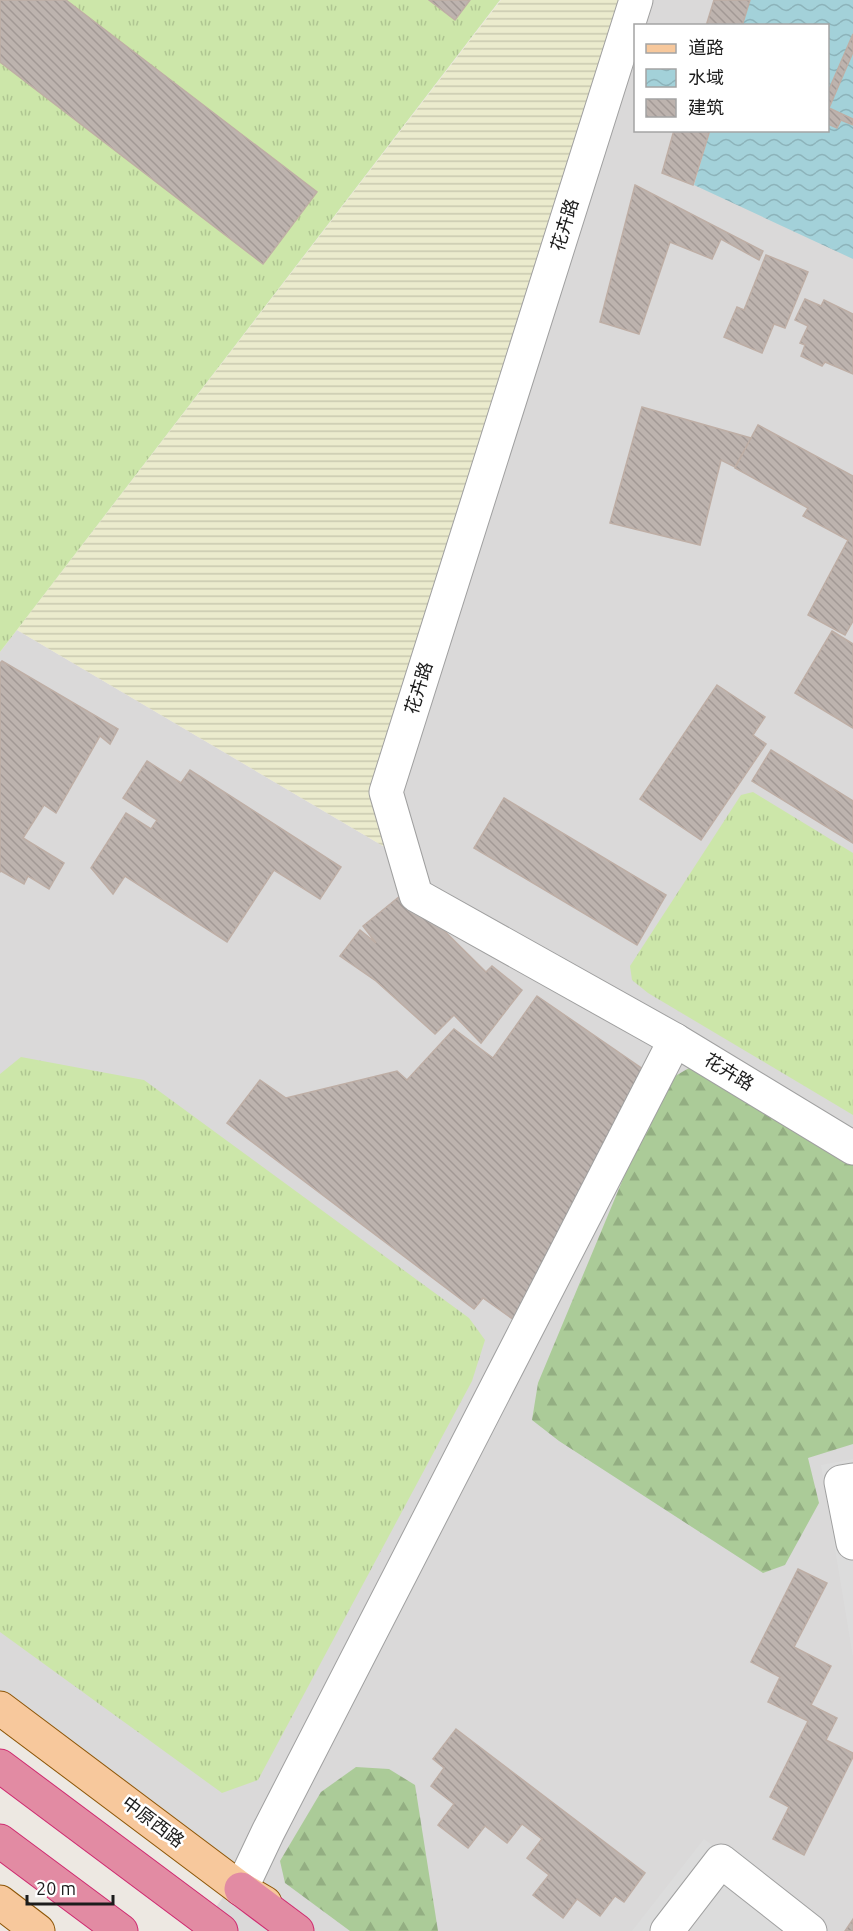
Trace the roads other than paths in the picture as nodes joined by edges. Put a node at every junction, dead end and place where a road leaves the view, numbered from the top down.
1 (636, 0) edge
2 (675, 1040) junction
3 (853, 1148) edge
4 (853, 1480) edge
5 (853, 1543) edge
6 (0, 1708) edge
7 (0, 1766) edge
8 (0, 1841) edge
9 (241, 1889) junction
10 (0, 1902) edge
11 (680, 1926) edge
12 (38, 1931) edge
13 (120, 1931) edge
14 (221, 1931) edge
15 (297, 1931) edge
16 (310, 1931) edge
17 (810, 1931) edge

1 - 2 street, 花卉路
2 - 3 street, 花卉路
2 - 9 street
4 - 5 street
6 - 9 main road, 中原西路
7 - 14 highway
8 - 13 highway
9 - 15 highway
9 - 16 main road, 中原西路
10 - 12 main road
11 - 17 street

